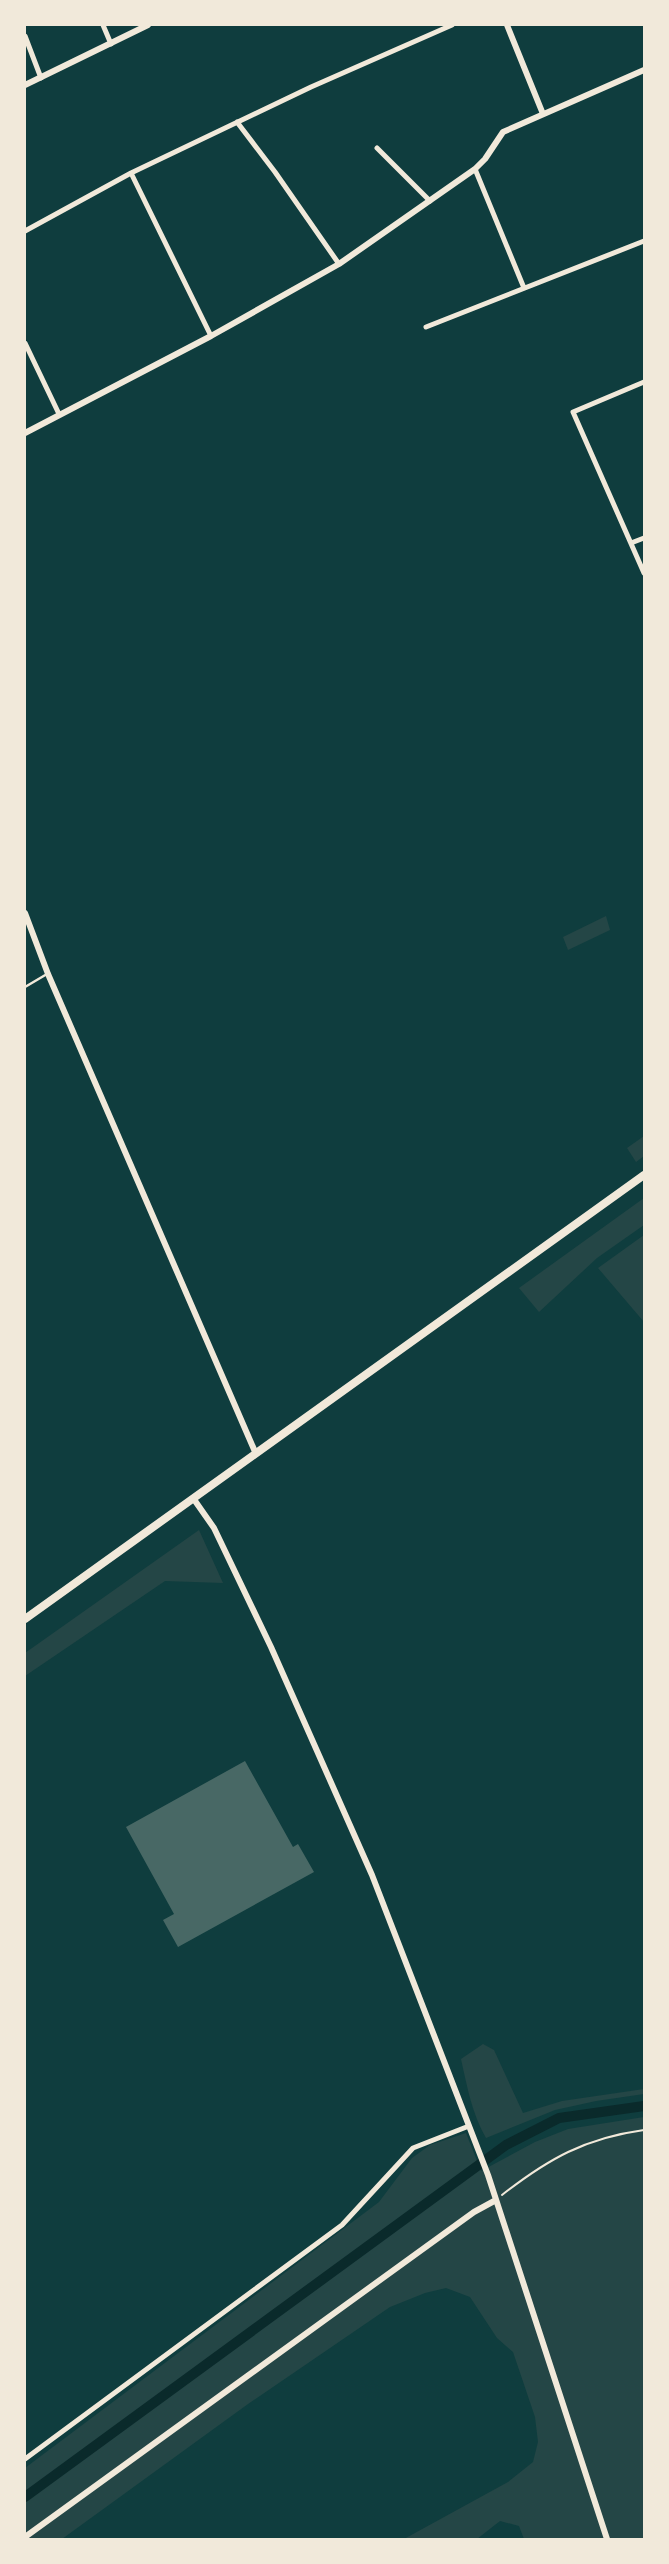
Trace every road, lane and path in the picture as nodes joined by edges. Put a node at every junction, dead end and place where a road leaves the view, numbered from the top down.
1 (103, 25) edge
2 (148, 25) edge
3 (452, 25) edge
4 (507, 25) edge
5 (25, 36) edge
6 (111, 44) junction
7 (644, 70) edge
8 (42, 78) junction
9 (25, 85) edge
10 (543, 114) junction
11 (238, 122) junction
12 (377, 148) dead end
13 (475, 168) junction
14 (130, 173) junction
15 (430, 201) junction
16 (25, 231) edge
17 (644, 241) edge
18 (338, 264) junction
19 (524, 288) junction
20 (426, 327) dead end
21 (211, 336) junction
22 (25, 343) edge
23 (644, 382) edge
24 (59, 414) junction
25 (25, 433) edge
26 (644, 538) edge
27 (631, 543) junction
28 (644, 573) edge
29 (25, 913) edge
30 (48, 974) junction
31 (25, 987) edge
32 (644, 1175) edge
33 (256, 1454) junction
34 (193, 1498) junction
35 (25, 1619) edge
36 (469, 2126) junction
37 (644, 2130) edge
38 (496, 2200) junction
39 (25, 2459) edge
40 (25, 2537) edge
41 (607, 2539) edge

1 - 6 street
2 - 6 street
3 - 11 street
4 - 10 street
5 - 8 street
6 - 8 street
7 - 10 street
8 - 9 street
10 - 13 street
11 - 14 street
11 - 18 street
12 - 15 street
13 - 15 street
13 - 19 street
14 - 16 street
14 - 21 street
15 - 18 street
17 - 19 street
18 - 21 street
19 - 20 street
21 - 24 street
22 - 24 street
23 - 27 street
24 - 25 street
26 - 27 street
27 - 28 street
29 - 30 street
30 - 31 lane
30 - 33 street
32 - 33 main road
33 - 34 main road
34 - 35 main road
34 - 36 street
36 - 38 street
36 - 39 street
37 - 38 path
38 - 40 street
38 - 41 street

